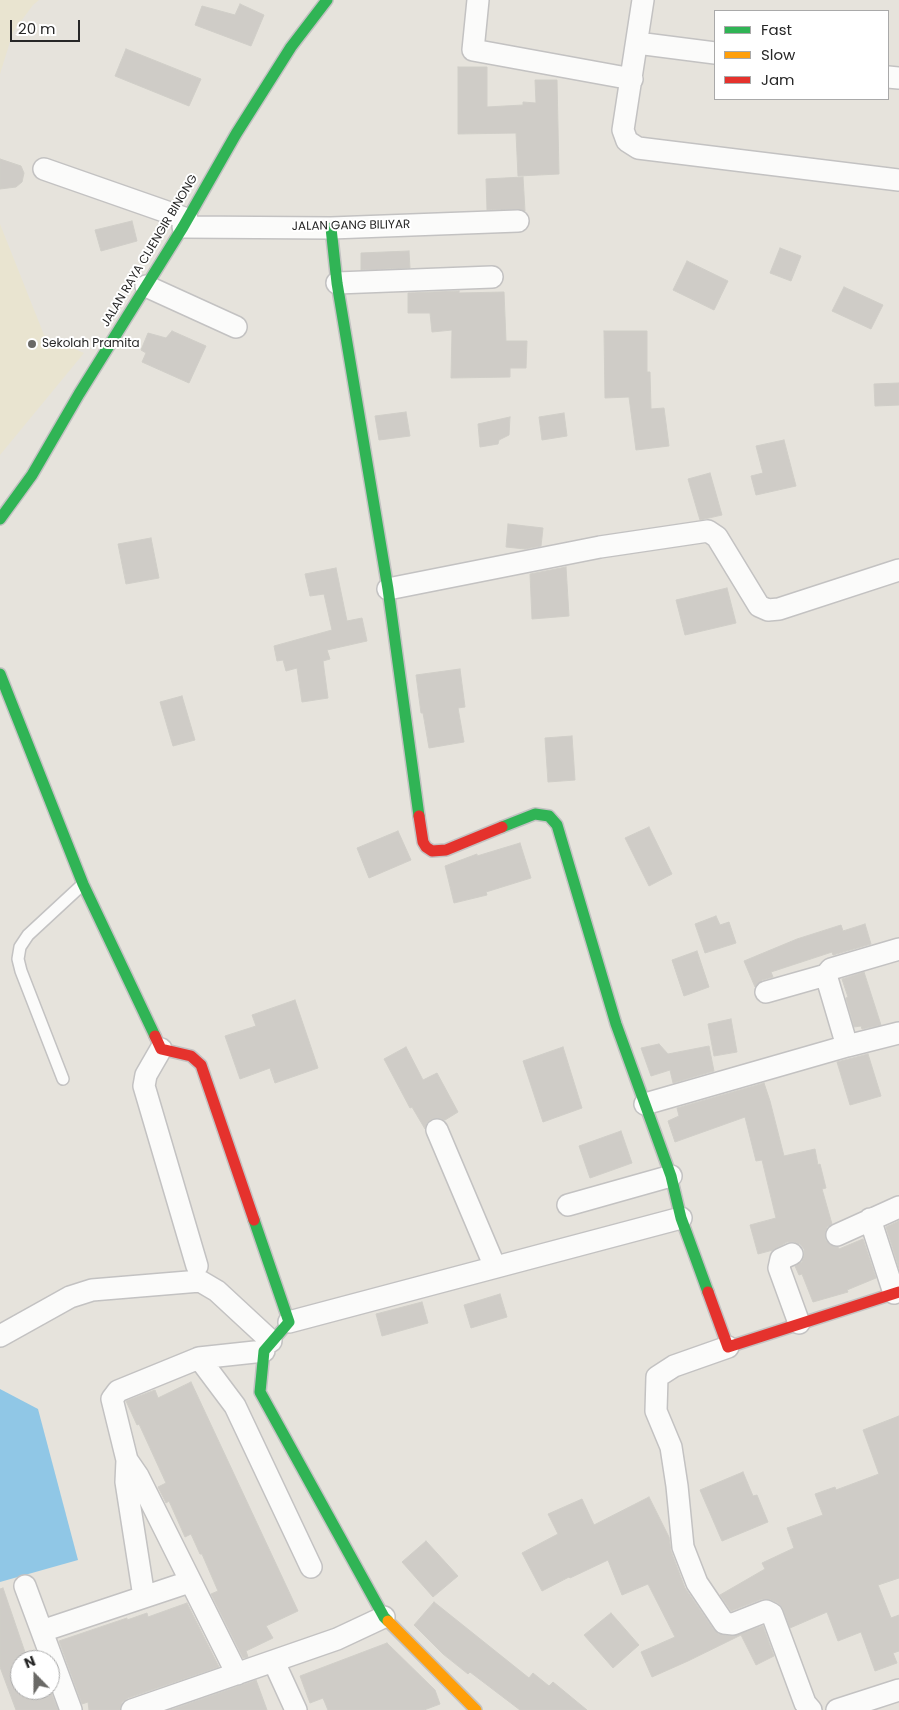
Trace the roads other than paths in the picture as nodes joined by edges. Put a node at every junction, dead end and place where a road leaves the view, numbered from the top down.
1 (327, 0) edge
2 (478, 0) edge
3 (643, 0) edge
4 (637, 43) junction
5 (714, 53) edge
6 (632, 79) junction
7 (44, 169) dead end
8 (899, 180) edge
9 (518, 220) dead end
10 (185, 223) junction
11 (331, 228) junction
12 (492, 277) dead end
13 (337, 282) junction
14 (146, 286) junction
15 (236, 327) dead end
16 (0, 519) edge
17 (899, 570) edge
18 (388, 589) junction
19 (0, 674) edge
20 (83, 884) junction
21 (899, 949) edge
22 (826, 975) junction
23 (766, 992) dead end
24 (899, 1033) edge
25 (847, 1046) junction
26 (161, 1049) junction
27 (63, 1079) dead end
28 (645, 1104) junction
29 (437, 1130) dead end
30 (671, 1176) junction
31 (568, 1205) dead end
32 (899, 1207) edge
33 (681, 1218) junction
34 (870, 1218) junction
35 (837, 1235) dead end
36 (792, 1254) dead end
37 (197, 1266) dead end
38 (495, 1267) junction
39 (896, 1293) edge
40 (290, 1322) junction
41 (799, 1323) junction
42 (0, 1336) edge
43 (268, 1346) junction
44 (728, 1347) junction
45 (199, 1358) junction
46 (260, 1392) junction
47 (234, 1406) junction
48 (127, 1460) junction
49 (311, 1568) dead end
50 (189, 1582) junction
51 (25, 1586) dead end
52 (144, 1597) junction
53 (384, 1617) junction
54 (42, 1631) junction
55 (274, 1662) junction
56 (237, 1674) junction
57 (899, 1690) edge
58 (471, 1709) edge
59 (71, 1710) edge
60 (132, 1710) edge
61 (296, 1710) edge
62 (811, 1710) edge
63 (837, 1710) edge

1 - 10 street, JALAN RAYA CIJENGIR BINONG
2 - 6 street
3 - 4 street
4 - 5 street
4 - 6 street
6 - 8 street
7 - 10 street, JALAN GANG BILIYAR
9 - 11 street, JALAN GANG BILIYAR
10 - 11 street, JALAN GANG BILIYAR
10 - 14 street, JALAN RAYA CIJENGIR BINONG
11 - 13 street
12 - 13 street
13 - 18 street
14 - 15 street
14 - 16 street, JALAN RAYA CIJENGIR BINONG
17 - 18 street
18 - 28 street
19 - 20 street
20 - 26 street
20 - 27 lane
21 - 22 street
22 - 23 street
22 - 25 street
24 - 25 street
25 - 28 street
26 - 37 street
26 - 40 street
28 - 30 street
29 - 38 street
30 - 31 street
30 - 33 street
32 - 34 street
33 - 38 street
33 - 44 street
34 - 35 street
34 - 39 street
36 - 41 street
38 - 40 street
39 - 41 street
40 - 43 street
41 - 44 street
42 - 43 street
43 - 45 street
43 - 46 street
44 - 62 street
45 - 47 street
45 - 48 street
46 - 47 street
46 - 53 street
47 - 49 street
48 - 50 street
48 - 52 street
50 - 52 street
50 - 56 street
51 - 54 street
52 - 54 street
53 - 55 street
53 - 58 street
54 - 59 street
55 - 56 street
55 - 61 street
56 - 60 street
57 - 63 street

